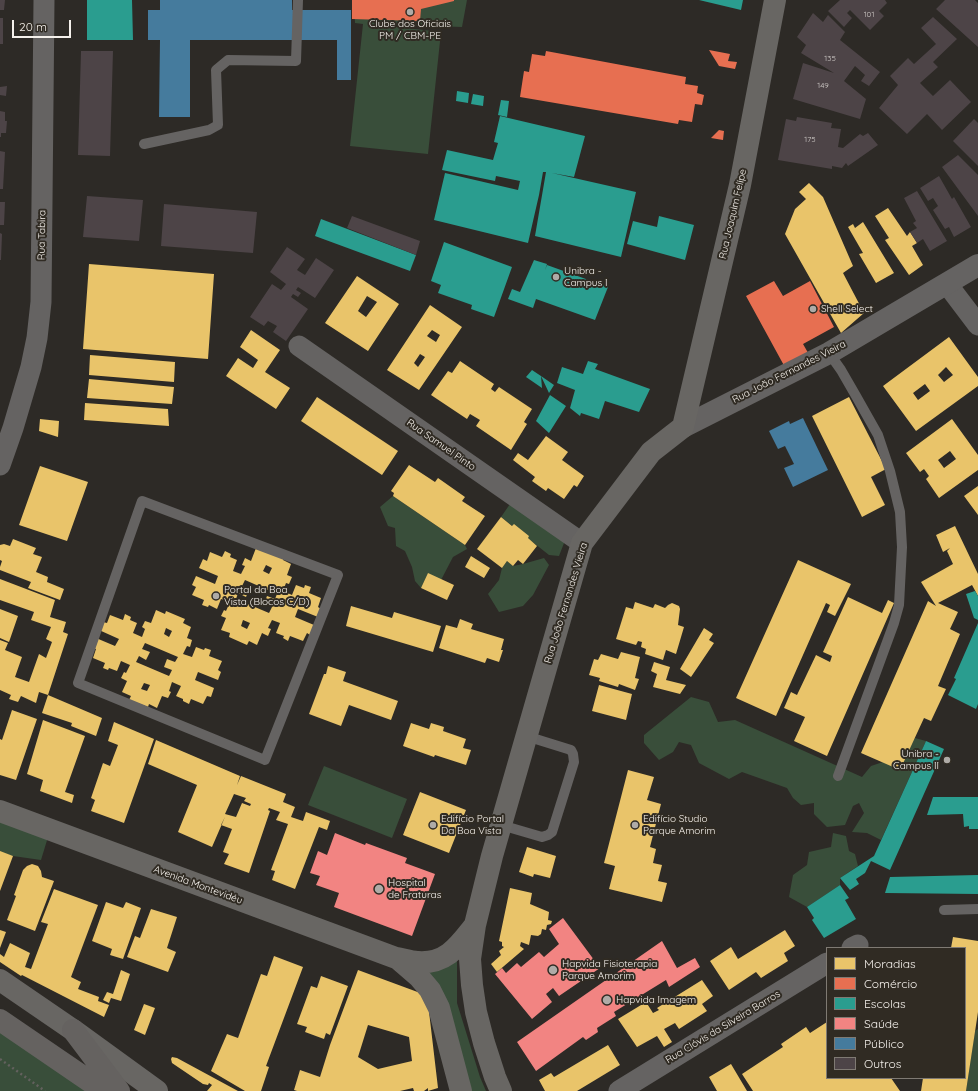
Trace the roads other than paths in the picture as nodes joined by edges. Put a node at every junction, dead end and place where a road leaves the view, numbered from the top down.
1 (44, 0) edge
2 (298, 0) edge
3 (775, 0) edge
4 (144, 144) dead end
5 (978, 265) edge
6 (946, 284) junction
7 (978, 324) edge
8 (299, 346) dead end
9 (828, 353) junction
10 (683, 427) junction
11 (0, 465) edge
12 (142, 501) joint
13 (582, 543) junction
14 (526, 736) junction
15 (838, 776) dead end
16 (0, 812) edge
17 (501, 825) junction
18 (978, 909) edge
19 (944, 910) dead end
20 (475, 925) junction
21 (396, 958) junction
22 (826, 964) edge
23 (0, 980) edge
24 (0, 1020) edge
25 (73, 1030) junction
26 (104, 1091) edge
27 (118, 1091) edge
28 (157, 1091) edge
29 (461, 1091) edge
30 (501, 1091) edge
31 (619, 1091) edge

1 - 11 street, Rua Tabira
2 - 4 lane
3 - 10 main road, Rua Joaquim Felipe
5 - 6 street, Rua João Fernandes Vieira
6 - 7 street
6 - 9 street, Rua João Fernandes Vieira
8 - 13 street, Rua Samuel Pinto
9 - 10 street, Rua João Fernandes Vieira
9 - 15 lane
10 - 13 main road, Rua João Fernandes Vieira
12 - 12 lane
13 - 14 main road, Rua João Fernandes Vieira
14 - 17 main road, Rua João Fernandes Vieira
14 - 17 lane
16 - 21 main road, Avenida Montevidéu
17 - 20 main road, Rua João Fernandes Vieira
18 - 19 lane
20 - 21 main road, Avenida Montevidéu
20 - 30 main road, Rua João Fernandes Vieira
21 - 29 main road, Avenida Montevidéu
22 - 31 street, Rua Clóvis da Silveira Barros
23 - 25 main road
24 - 26 highway
25 - 27 highway
25 - 28 main road

